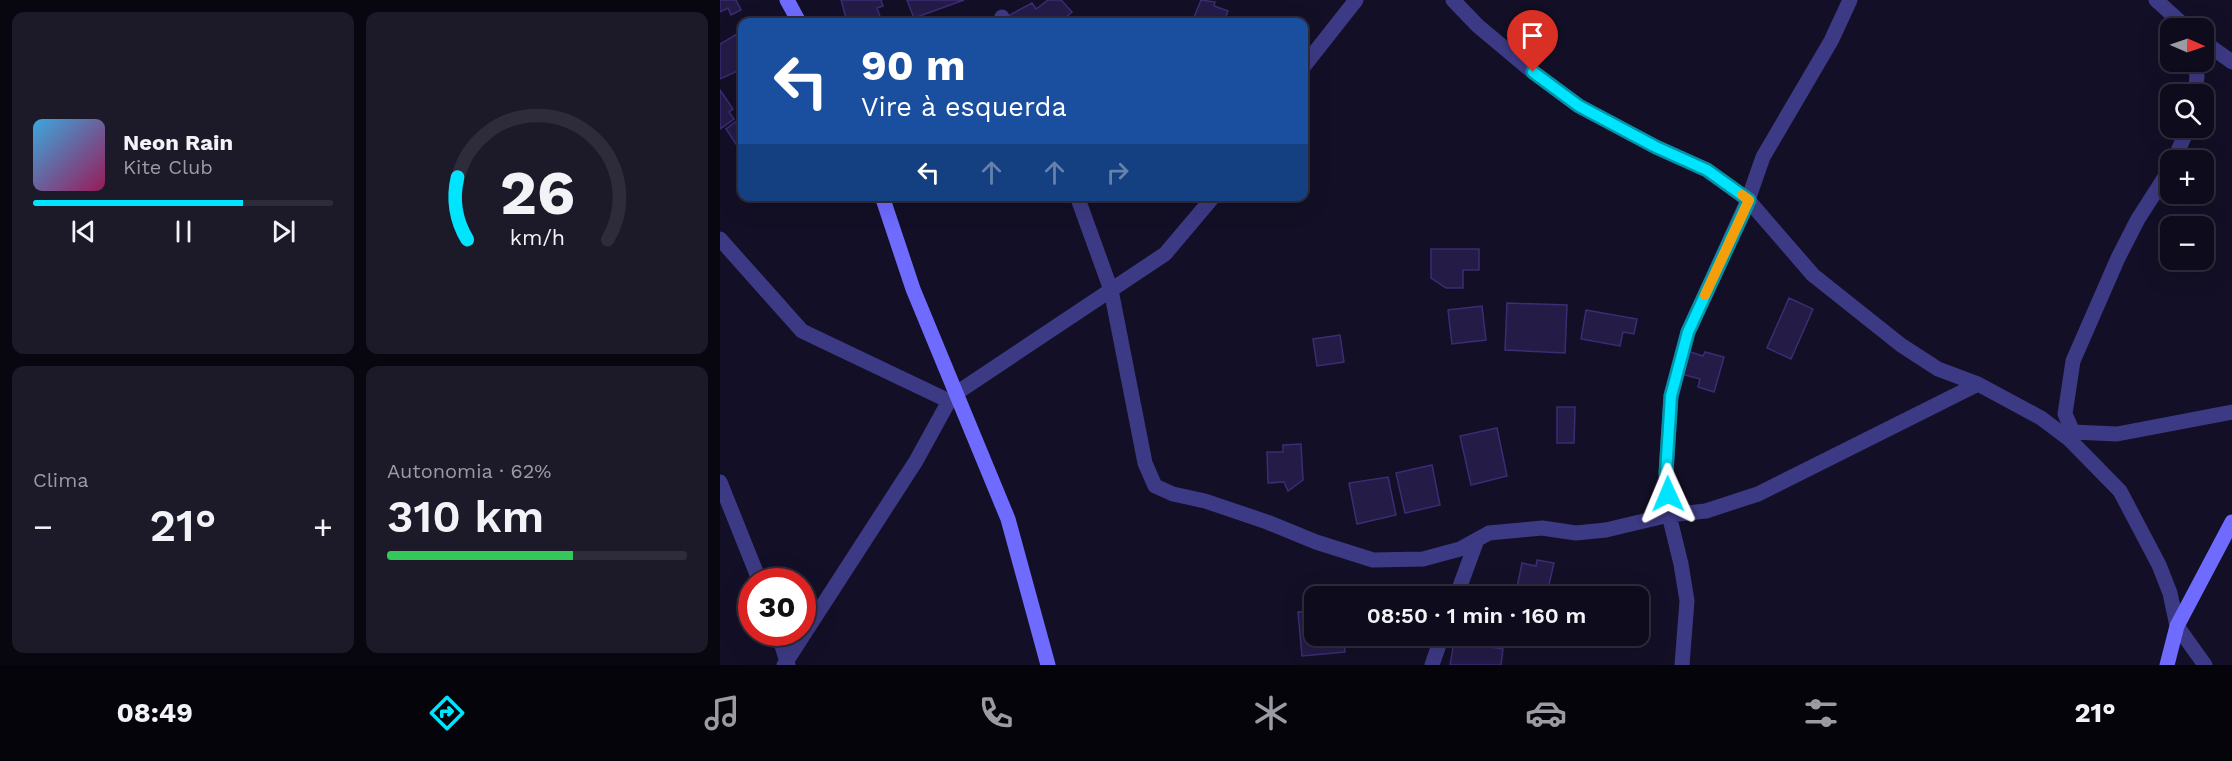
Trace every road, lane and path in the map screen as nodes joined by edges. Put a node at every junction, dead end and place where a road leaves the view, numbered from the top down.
1 (787, 0) edge
2 (1356, 0) edge
3 (1453, 0) edge
4 (1850, 0) edge
5 (2156, 0) edge
6 (797, 18) edge
7 (2176, 18) edge
8 (2214, 49) edge
9 (1308, 61) edge
10 (2232, 62) edge
11 (2160, 185) edge
12 (1749, 200) junction
13 (884, 201) edge
14 (1079, 201) edge
15 (1210, 201) edge
16 (720, 239) edge
17 (1112, 290) junction
18 (1978, 384) junction
19 (952, 398) junction
20 (2232, 412) edge
21 (2071, 435) junction
22 (720, 482) edge
23 (1669, 515) junction
24 (2232, 522) edge
25 (1477, 540) junction
26 (754, 568) edge
27 (1460, 586) edge
28 (2178, 626) junction
29 (781, 646) edge
30 (1439, 646) edge
31 (786, 664) edge
32 (1048, 665) edge
33 (1432, 665) edge
34 (1682, 665) edge
35 (2167, 665) edge
36 (2205, 665) edge

1 - 6 street
2 - 9 street
3 - 12 street
4 - 12 street
5 - 7 street
8 - 10 street
11 - 21 street
12 - 18 street
12 - 23 street
13 - 19 street
14 - 17 street
15 - 17 street
16 - 19 street
17 - 19 street
17 - 25 street
18 - 21 street
18 - 23 street
19 - 31 street
19 - 32 street
20 - 21 street
21 - 28 street
22 - 26 street
23 - 25 street
23 - 34 street
24 - 28 street
25 - 27 street
28 - 35 street
28 - 36 street
29 - 31 street
30 - 33 street

